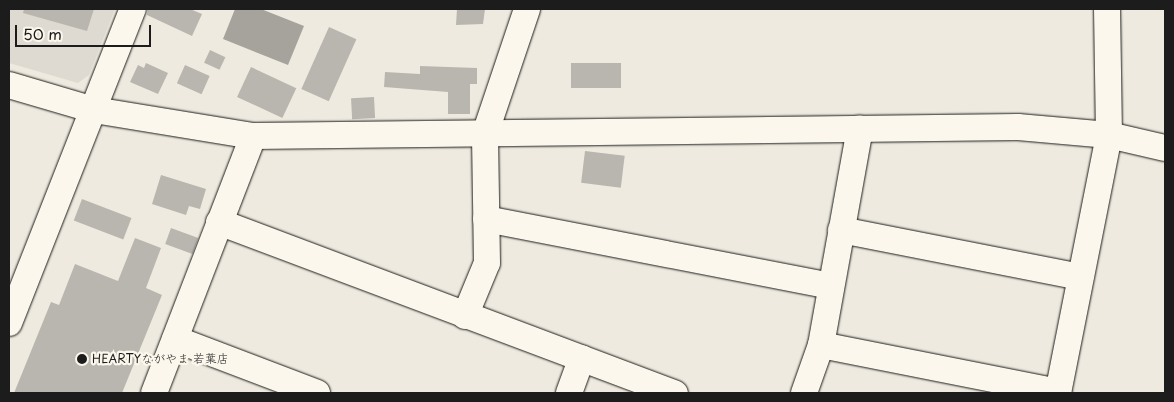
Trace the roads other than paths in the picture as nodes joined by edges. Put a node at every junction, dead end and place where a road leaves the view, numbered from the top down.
1 (133, 9) edge
2 (527, 9) edge
3 (1107, 9) edge
4 (9, 85) edge
5 (94, 110) junction
6 (860, 128) junction
7 (485, 134) junction
8 (1109, 135) junction
9 (253, 136) junction
10 (1165, 148) edge
11 (486, 218) junction
12 (219, 222) junction
13 (841, 230) junction
14 (18, 271) edge
15 (1080, 277) junction
16 (830, 286) junction
17 (465, 316) junction
18 (9, 323) edge
19 (175, 339) junction
20 (822, 345) junction
21 (582, 358) junction
22 (154, 393) edge
23 (317, 393) edge
24 (569, 393) edge
25 (675, 393) edge
26 (804, 393) edge
27 (1058, 393) edge

1 - 5 street
2 - 7 street
3 - 8 street
4 - 5 street
5 - 9 street
5 - 14 street
6 - 7 street
6 - 8 street
6 - 13 street
7 - 9 street
7 - 11 street
8 - 10 street
8 - 15 street
9 - 12 street
11 - 16 street
11 - 17 street
12 - 17 street
12 - 19 street
13 - 15 street
13 - 16 street
14 - 18 street
15 - 27 street
16 - 20 street
17 - 21 street
19 - 22 street
19 - 23 street
20 - 26 street
20 - 27 street
21 - 24 street
21 - 25 street

